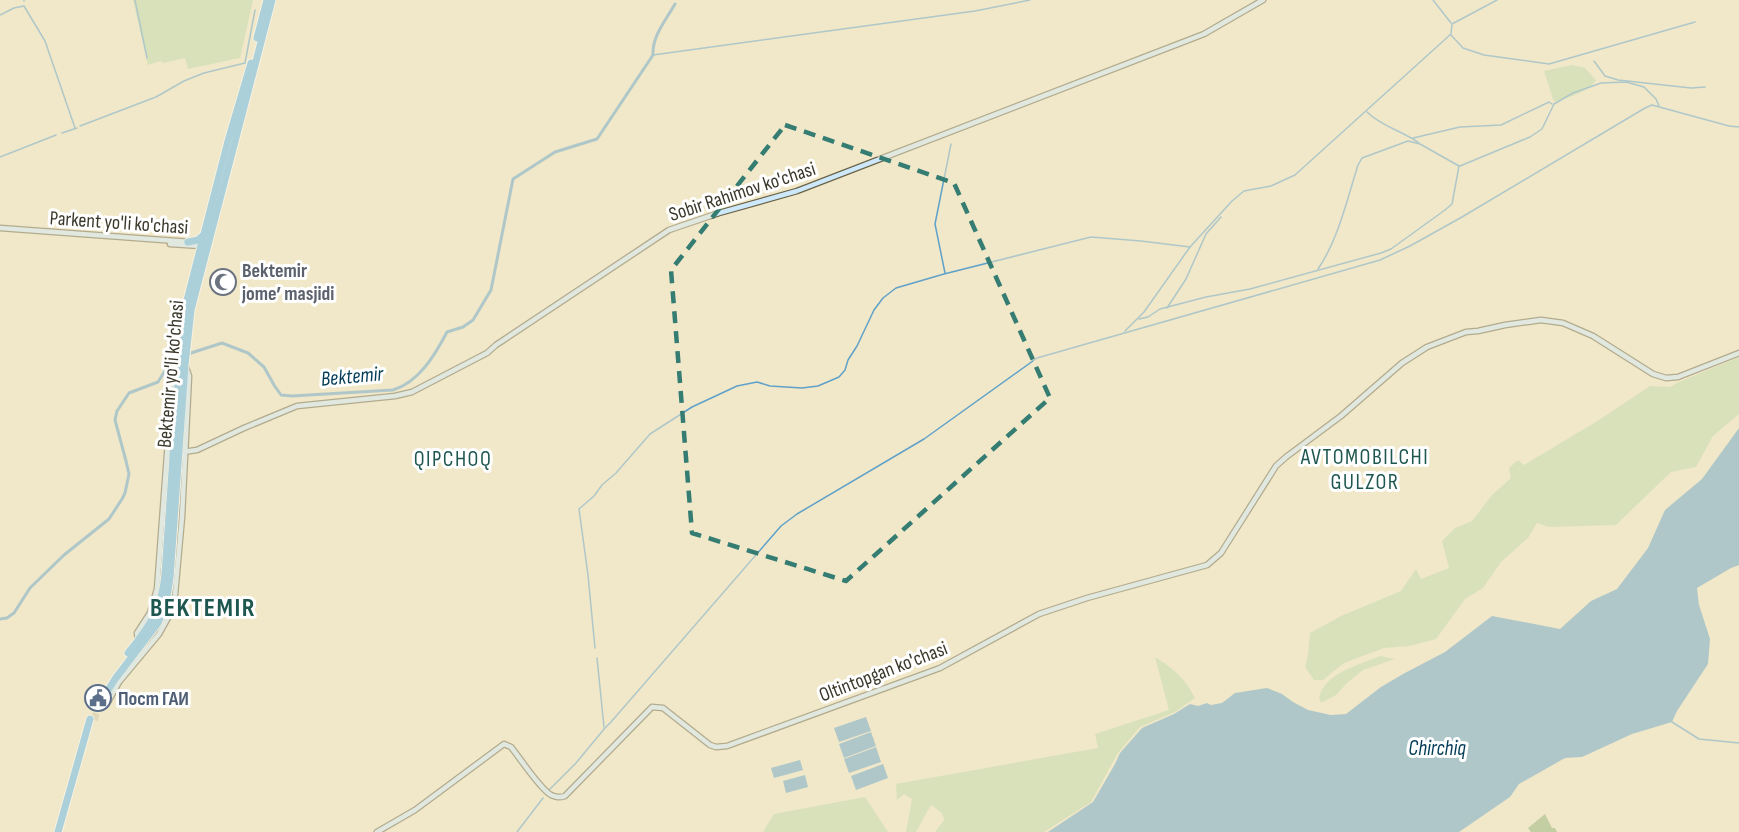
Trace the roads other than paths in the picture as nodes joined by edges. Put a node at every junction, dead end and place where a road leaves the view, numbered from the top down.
1 (267, 0) edge
2 (272, 0) edge
3 (1263, 0) edge
4 (0, 229) edge
5 (205, 234) junction
6 (189, 244) junction
7 (203, 245) junction
8 (198, 258) junction
9 (183, 351) junction
10 (1739, 353) edge
11 (182, 364) junction
12 (177, 453) junction
13 (183, 490) junction
14 (176, 497) junction
15 (176, 511) junction
16 (182, 517) junction
17 (152, 642) junction
18 (140, 643) junction
19 (101, 702) joint
20 (92, 720) tunnel mouth
21 (59, 832) edge
22 (377, 832) edge

1 - 5 highway, Bektemir yo'li ko'chasi
2 - 7 highway, Bektemir yo'li ko'chasi
3 - 12 street, Sobir Rahimov ko'chasi
4 - 6 street, Parkent yo'li ko'chasi
5 - 6 highway
5 - 7 highway, Bektemir yo'li ko'chasi
6 - 7 street, Parkent yo'li ko'chasi
6 - 8 highway
7 - 8 highway, Bektemir yo'li ko'chasi
7 - 9 highway, Bektemir yo'li ko'chasi
8 - 9 highway, Bektemir yo'li ko'chasi
9 - 11 highway, Bektemir yo'li ko'chasi
10 - 22 street, Oltintopgan ko'chasi
11 - 12 highway, Bektemir yo'li ko'chasi
11 - 12 street, Bektemir yo'li ko'chasi
12 - 13 street, Bektemir yo'li ko'chasi
12 - 14 highway, Bektemir yo'li ko'chasi
12 - 18 highway, Bektemir yo'li ko'chasi
13 - 14 highway
13 - 16 street, Bektemir yo'li ko'chasi
14 - 15 highway, Bektemir yo'li ko'chasi
15 - 16 highway
15 - 18 highway, Bektemir yo'li ko'chasi
16 - 17 street, Bektemir yo'li ko'chasi
17 - 18 highway
17 - 19 street, Bektemir yo'li ko'chasi
18 - 19 highway, Bektemir yo'li ko'chasi
20 - 21 highway

